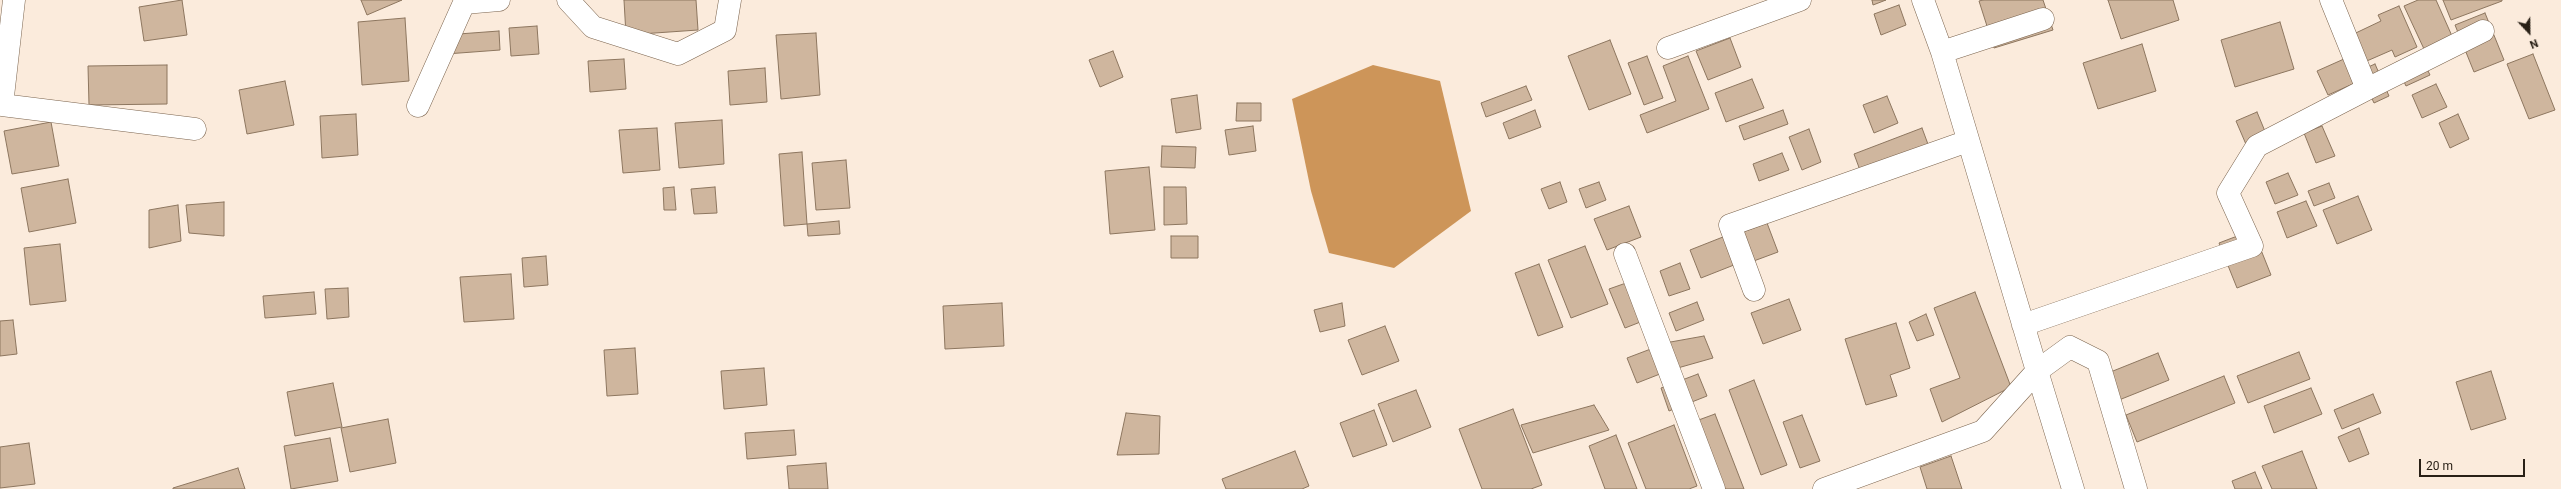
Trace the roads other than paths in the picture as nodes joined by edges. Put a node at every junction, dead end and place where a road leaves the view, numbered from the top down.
1 (14, 0) edge
2 (499, 0) edge
3 (568, 0) edge
4 (730, 0) edge
5 (1800, 0) edge
6 (1923, 0) edge
7 (2331, 0) edge
8 (2042, 19) dead end
9 (2483, 31) dead end
10 (1668, 48) dead end
11 (1942, 52) junction
12 (2367, 89) junction
13 (418, 106) dead end
14 (195, 129) dead end
15 (1968, 141) junction
16 (1625, 254) dead end
17 (1754, 290) dead end
18 (2023, 325) junction
19 (2037, 371) junction
20 (1714, 489) edge
21 (1824, 489) edge
22 (2073, 489) edge
23 (2136, 489) edge

1 - 14 street
2 - 13 street
3 - 4 street
5 - 10 street
6 - 11 street
7 - 12 street
8 - 11 street
9 - 12 street
11 - 15 street
12 - 18 street
15 - 17 street
15 - 18 street
16 - 20 street
18 - 19 street
19 - 21 street
19 - 22 street
19 - 23 street

